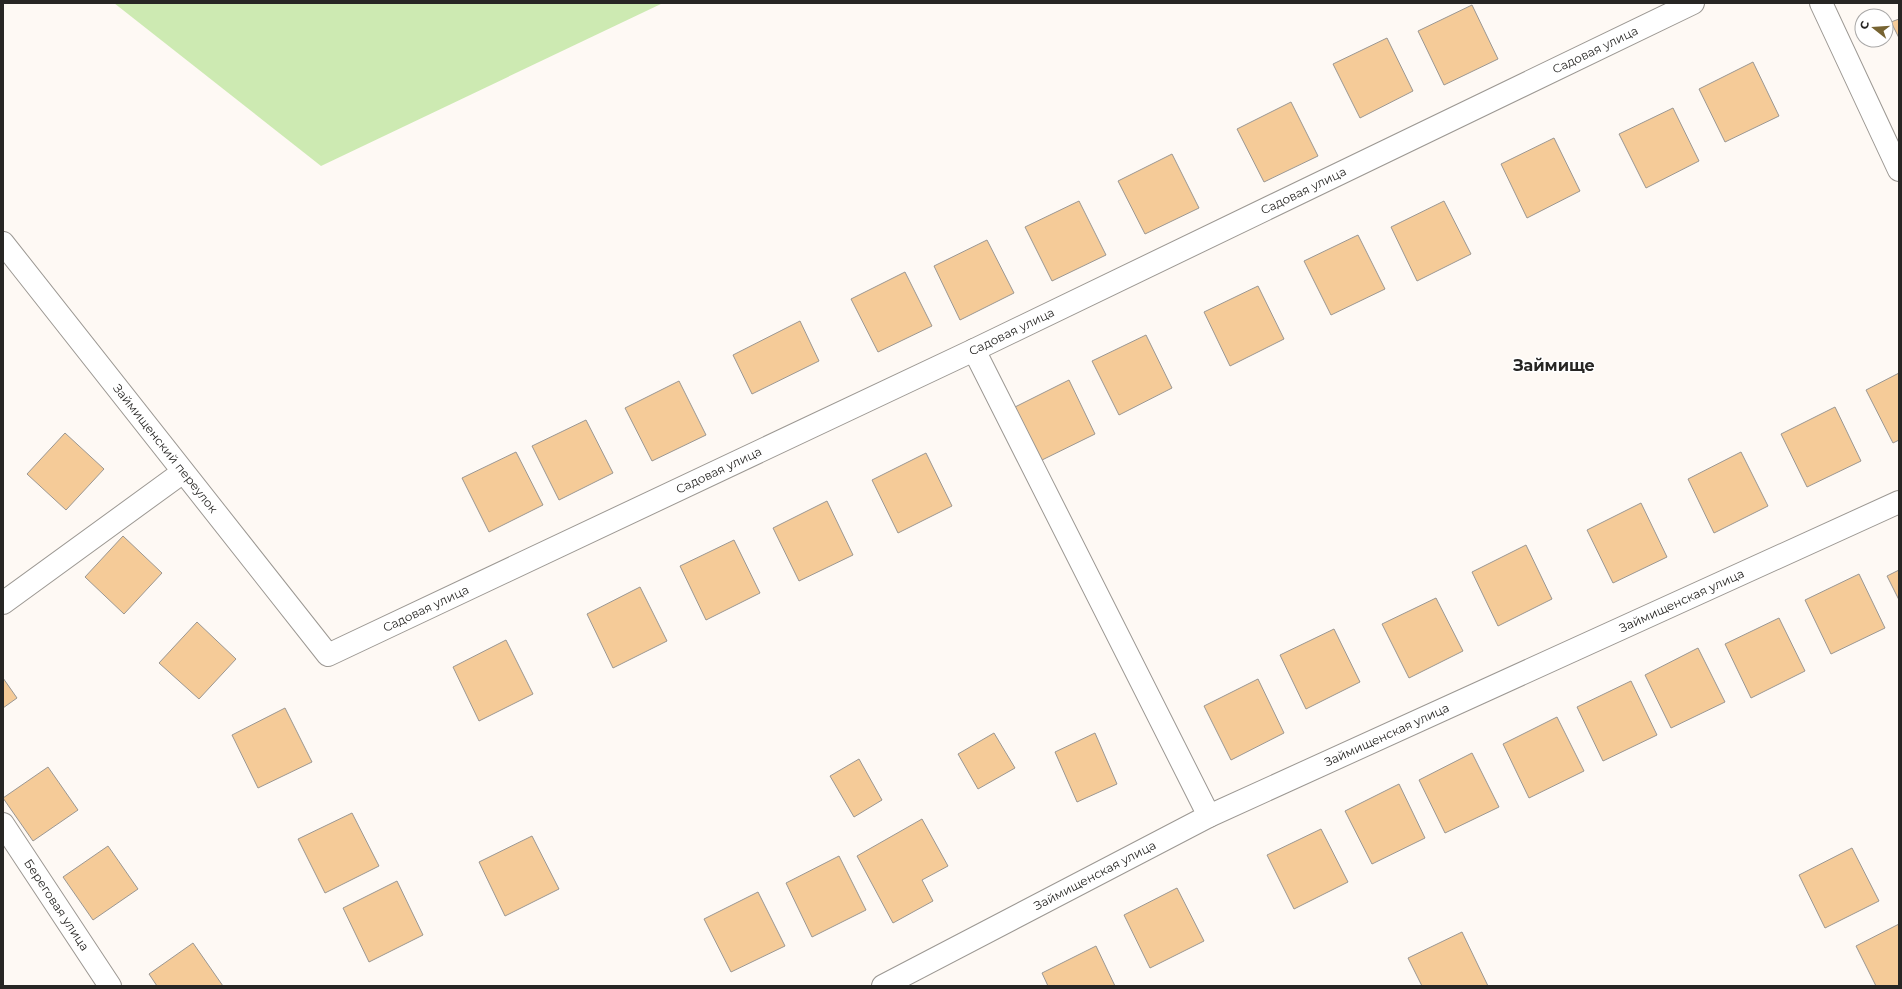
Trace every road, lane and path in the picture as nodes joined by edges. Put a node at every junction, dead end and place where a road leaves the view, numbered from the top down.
1 (1693, 3) edge
2 (1821, 3) edge
3 (1899, 170) edge
4 (3, 243) edge
5 (974, 350) junction
6 (184, 472) junction
7 (1899, 502) edge
8 (3, 603) edge
9 (328, 655) joint
10 (1209, 816) junction
11 (3, 824) edge
12 (110, 986) edge
13 (883, 986) edge

1 - 5 street, Садовая улица
2 - 3 street
4 - 6 street, Займищенский переулок
5 - 9 street, Садовая улица
5 - 10 street
6 - 8 street
6 - 9 street, Займищенский переулок
7 - 10 street, Займищенская улица
10 - 13 street, Займищенская улица
11 - 12 street, Береговая улица

